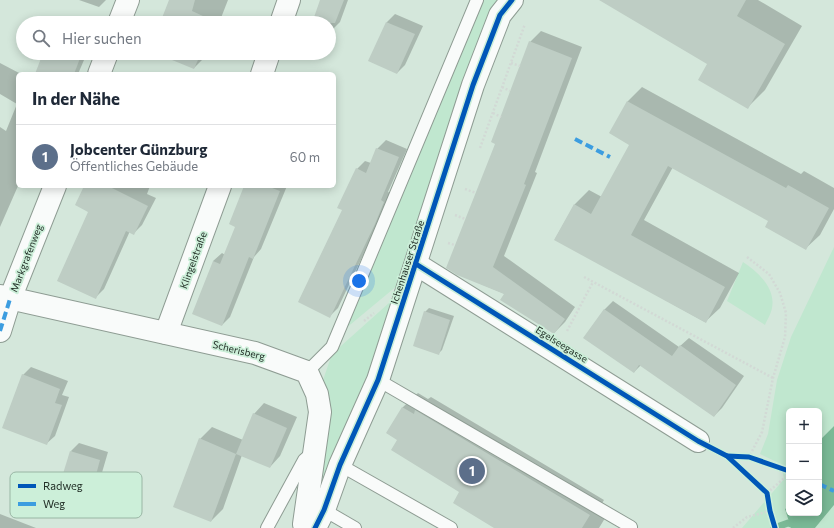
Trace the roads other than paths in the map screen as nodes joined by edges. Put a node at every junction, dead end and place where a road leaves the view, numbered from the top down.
1 (128, 0) edge
2 (289, 0) edge
3 (477, 0) edge
4 (512, 0) edge
5 (122, 16) edge
6 (283, 16) edge
7 (104, 60) edge
8 (267, 60) edge
9 (100, 72) edge
10 (263, 72) edge
11 (54, 188) edge
12 (219, 188) edge
13 (416, 264) junction
14 (5, 297) edge
15 (0, 331) edge
16 (166, 333) junction
17 (307, 372) junction
18 (378, 380) junction
19 (698, 441) dead end
20 (313, 452) junction
21 (340, 465) junction
22 (320, 519) edge
23 (267, 528) edge
24 (308, 528) edge
25 (355, 528) edge
26 (451, 528) edge
27 (630, 528) edge

1 - 5 street
2 - 6 street
3 - 17 lane
4 - 13 street, Ichenhauser Straße
7 - 9 street
8 - 10 street
11 - 14 street, Markgrafenweg
12 - 16 street, Klingelstraße
13 - 18 street, Ichenhauser Straße
13 - 19 street, Egelseegasse
14 - 15 street, Markgrafenweg
14 - 16 street, Scherisberg
16 - 17 street, Scherisberg
17 - 20 street
18 - 21 street, Ichenhauser Straße
18 - 27 lane
20 - 23 lane
20 - 24 street
21 - 22 street, Ichenhauser Straße
21 - 26 lane
22 - 25 lane

